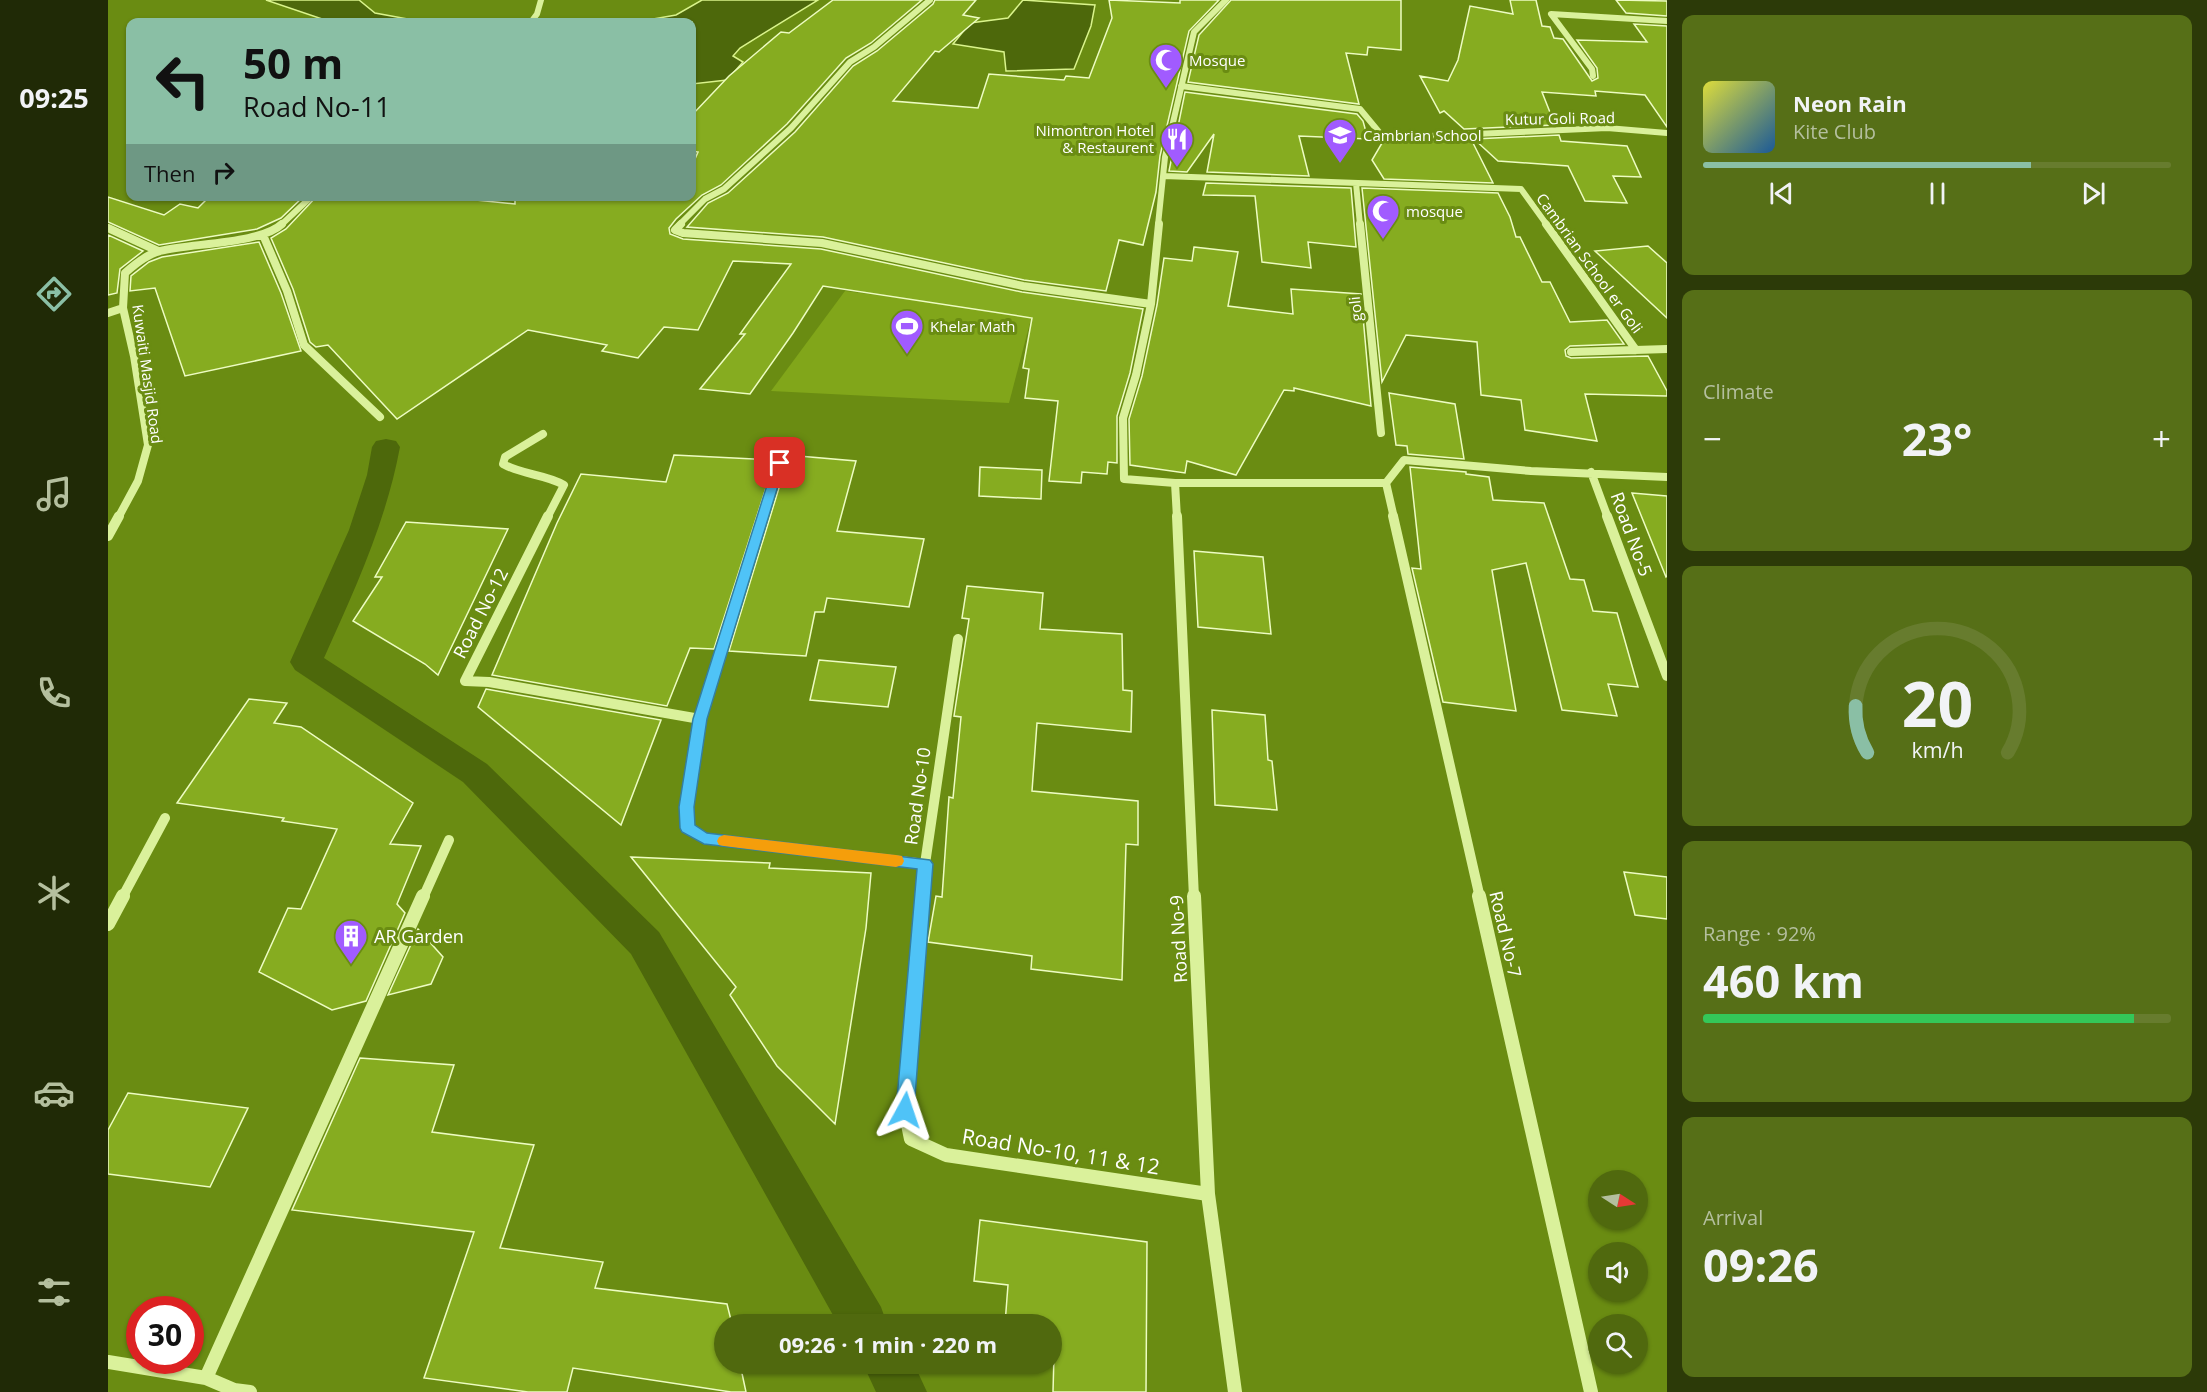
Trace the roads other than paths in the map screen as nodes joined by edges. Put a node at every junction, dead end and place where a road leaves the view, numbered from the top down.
1 (541, 0) edge
2 (930, 0) edge
3 (1226, 0) edge
4 (534, 18) edge
5 (1667, 21) edge
6 (1593, 76) dead end
7 (1181, 86) junction
8 (1667, 133) edge
9 (1164, 176) junction
10 (1356, 183) junction
11 (307, 201) edge
12 (108, 228) edge
13 (263, 235) junction
14 (158, 251) junction
15 (1151, 304) junction
16 (123, 308) junction
17 (108, 313) edge
18 (1667, 349) edge
19 (1636, 350) junction
20 (1571, 352) dead end
21 (380, 417) dead end
22 (1381, 433) dead end
23 (543, 434) dead end
24 (780, 463) dead end
25 (1591, 472) junction
26 (1667, 477) edge
27 (1175, 483) junction
28 (1386, 483) junction
29 (108, 536) edge
30 (958, 639) dead end
31 (1667, 676) edge
32 (700, 719) junction
33 (165, 818) dead end
34 (449, 840) dead end
35 (925, 864) junction
36 (108, 924) edge
37 (910, 1139) joint
38 (1208, 1194) junction
39 (108, 1362) edge
40 (206, 1378) junction
41 (239, 1391) edge
42 (1234, 1392) edge
43 (1590, 1392) edge

1 - 4 street
2 - 15 street
3 - 7 street
5 - 6 street
7 - 8 street, Kutur Goli Road
7 - 9 street
9 - 10 street, Cambrian School er Goli
9 - 15 street
10 - 19 street, Cambrian School er Goli
10 - 22 street, goli
11 - 13 street, Kuwaiti Masjid Road
12 - 14 street
13 - 14 street, Kuwaiti Masjid Road
13 - 21 street
14 - 16 street, Kuwaiti Masjid Road
15 - 27 street
16 - 17 street
16 - 29 street, Kuwaiti Masjid Road
18 - 19 street, Cambrian School er Goli
19 - 20 street, Cambrian School er Goli
23 - 32 street, Road No-12
24 - 32 street
25 - 26 street
25 - 28 street
25 - 31 street, Road No-5
27 - 28 street
27 - 38 street, Road No-9
28 - 43 street, Road No-7
30 - 35 street, Road No-10
32 - 35 street
33 - 36 street
34 - 40 street
35 - 37 street, Road No-10
37 - 38 street, Road No-10, 11 & 12
38 - 42 street, Road No-9
39 - 40 street
40 - 41 street

